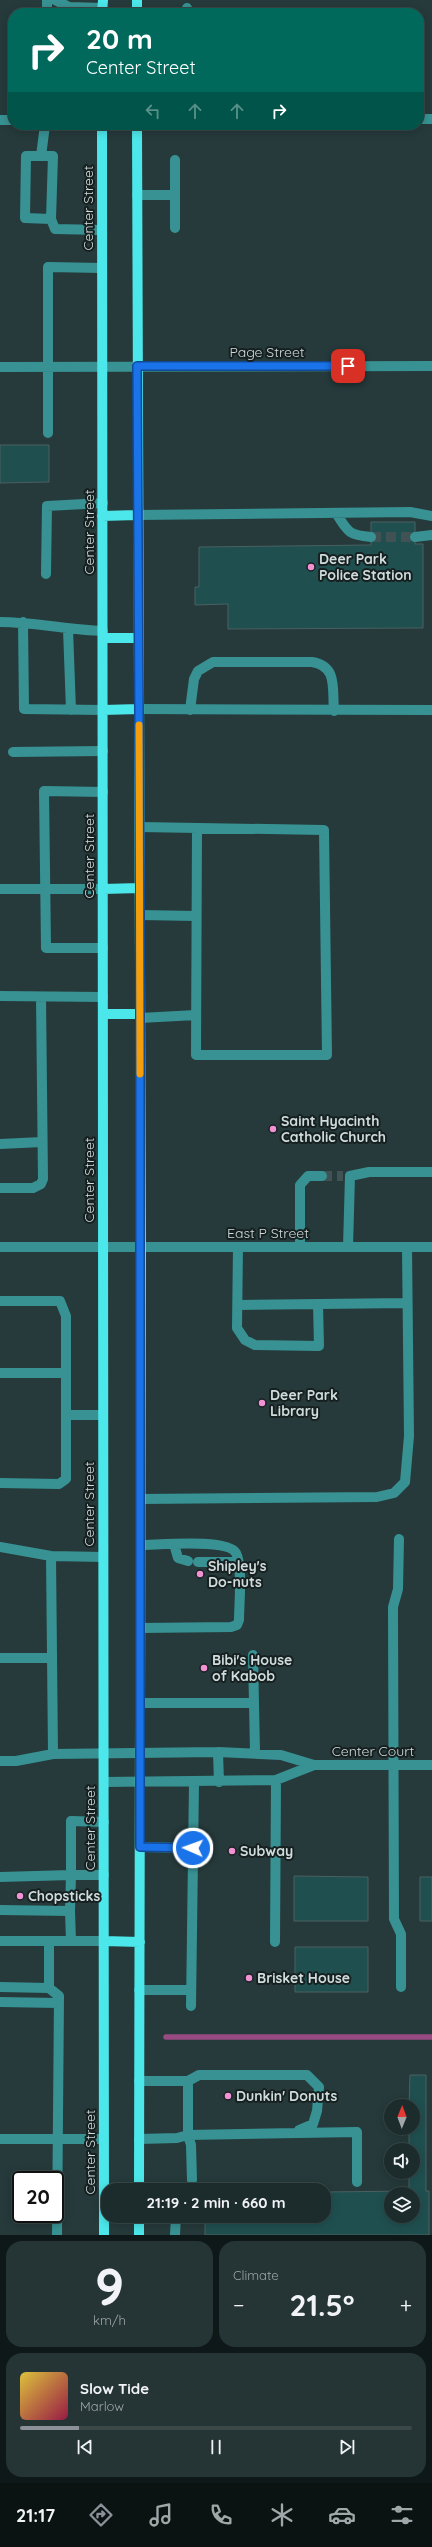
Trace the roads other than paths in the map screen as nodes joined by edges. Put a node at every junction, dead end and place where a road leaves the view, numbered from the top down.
1 (55, 0) edge
2 (103, 7) edge
3 (44, 130) edge
4 (102, 130) edge
5 (137, 130) edge
6 (40, 156) junction
7 (175, 160) dead end
8 (137, 195) junction
9 (175, 195) junction
10 (51, 219) junction
11 (175, 228) dead end
12 (102, 230) junction
13 (102, 268) junction
14 (137, 366) junction
15 (432, 366) edge
16 (0, 367) edge
17 (48, 367) junction
18 (102, 367) junction
19 (48, 433) dead end
20 (103, 503) junction
21 (336, 513) junction
22 (137, 515) junction
23 (102, 516) junction
24 (432, 516) edge
25 (432, 535) edge
26 (371, 537) tunnel mouth
27 (414, 537) tunnel mouth
28 (46, 574) dead end
29 (0, 622) edge
30 (23, 622) junction
31 (68, 629) junction
32 (103, 634) junction
33 (139, 638) junction
34 (139, 709) junction
35 (71, 710) junction
36 (103, 710) junction
37 (190, 710) junction
38 (432, 710) edge
39 (334, 711) junction
40 (103, 751) junction
41 (13, 752) dead end
42 (103, 792) junction
43 (140, 827) junction
44 (197, 828) junction
45 (140, 888) junction
46 (0, 889) edge
47 (45, 889) junction
48 (103, 889) junction
49 (140, 915) junction
50 (196, 916) junction
51 (103, 948) junction
52 (0, 996) edge
53 (41, 997) junction
54 (103, 997) junction
55 (103, 1014) junction
56 (196, 1015) junction
57 (140, 1016) junction
58 (42, 1142) junction
59 (0, 1144) edge
60 (432, 1172) edge
61 (322, 1176) tunnel mouth
62 (0, 1188) edge
63 (0, 1247) edge
64 (238, 1247) junction
65 (300, 1247) junction
66 (348, 1247) junction
67 (406, 1247) junction
68 (432, 1247) edge
69 (103, 1248) junction
70 (140, 1248) junction
71 (0, 1301) edge
72 (407, 1302) junction
73 (318, 1304) junction
74 (238, 1305) junction
75 (0, 1373) edge
76 (66, 1373) junction
77 (66, 1415) junction
78 (103, 1415) junction
79 (0, 1483) edge
80 (140, 1498) junction
81 (399, 1539) dead end
82 (174, 1544) junction
83 (140, 1545) junction
84 (0, 1546) edge
85 (51, 1556) junction
86 (104, 1557) junction
87 (238, 1562) junction
88 (140, 1628) junction
89 (253, 1654) dead end
90 (0, 1658) edge
91 (52, 1658) junction
92 (140, 1703) junction
93 (254, 1703) junction
94 (104, 1752) junction
95 (140, 1752) junction
96 (218, 1752) junction
97 (255, 1752) junction
98 (53, 1754) junction
99 (0, 1761) edge
100 (393, 1765) junction
101 (432, 1765) edge
102 (314, 1766) junction
103 (276, 1780) junction
104 (104, 1782) junction
105 (140, 1782) junction
106 (194, 1782) junction
107 (219, 1782) junction
108 (104, 1822) junction
109 (140, 1847) junction
110 (193, 1848) junction
111 (71, 1875) junction
112 (104, 1875) junction
113 (0, 1877) edge
114 (0, 1910) edge
115 (70, 1911) junction
116 (0, 1941) edge
117 (49, 1941) junction
118 (71, 1941) junction
119 (104, 1941) junction
120 (140, 1942) junction
121 (274, 1942) dead end
122 (0, 1987) edge
123 (401, 1987) dead end
124 (49, 1988) junction
125 (139, 1990) junction
126 (191, 1990) junction
127 (0, 2002) edge
128 (59, 2003) junction
129 (191, 2006) dead end
130 (139, 2081) junction
131 (188, 2081) junction
132 (295, 2131) junction
133 (188, 2135) junction
134 (0, 2139) edge
135 (58, 2139) junction
136 (104, 2139) junction
137 (139, 2139) junction
138 (192, 2180) dead end
139 (357, 2182) dead end
140 (139, 2183) edge
141 (139, 2223) edge
142 (176, 2223) edge
143 (57, 2235) edge
144 (104, 2235) edge
145 (139, 2235) edge
146 (175, 2235) edge

1 - 2 street
3 - 6 street
4 - 12 main road, Center Street
5 - 8 main road
6 - 10 street
6 - 10 street
7 - 9 street
8 - 9 street
8 - 14 main road
9 - 11 street
10 - 12 street
12 - 13 main road, Center Street
13 - 17 street
13 - 18 main road, Center Street
14 - 15 street, Page Street
14 - 18 street, Page Street
14 - 22 main road
16 - 17 street, Page Street
17 - 18 street, Page Street
17 - 19 street
18 - 20 main road, Center Street
20 - 23 main road, Center Street
20 - 28 street
21 - 22 street
21 - 24 street
21 - 26 street
22 - 23 main road
22 - 33 main road
23 - 32 main road, Center Street
25 - 27 street
29 - 30 street
30 - 31 street
30 - 35 street
31 - 32 street
31 - 35 street
32 - 33 main road
32 - 36 main road, Center Street
33 - 34 main road
34 - 36 main road
34 - 37 street
34 - 43 main road
35 - 36 street
36 - 40 main road, Center Street
37 - 39 street
37 - 39 street
38 - 39 street
40 - 41 street
40 - 42 main road, Center Street
42 - 47 street
42 - 48 main road, Center Street
43 - 44 street
43 - 45 main road
44 - 50 street
44 - 56 street
45 - 48 main road
45 - 49 main road
46 - 47 street
47 - 48 street
47 - 51 street
48 - 51 main road, Center Street
49 - 50 street
49 - 57 main road
50 - 56 street
51 - 54 main road, Center Street
52 - 53 street
53 - 54 street
53 - 58 street
54 - 55 main road, Center Street
55 - 57 main road
55 - 69 main road, Center Street
56 - 57 street
57 - 70 main road
58 - 59 street
58 - 62 street
60 - 66 street
61 - 65 street
63 - 69 street, East P Street
64 - 65 street, East P Street
64 - 70 street, East P Street
64 - 74 street
65 - 66 street, East P Street
66 - 67 street, East P Street
67 - 68 street, East P Street
67 - 72 street
69 - 70 street, East P Street
69 - 78 main road, Center Street
70 - 80 main road
71 - 76 street
72 - 73 street
72 - 80 street
73 - 74 street
73 - 74 street
75 - 76 street
76 - 77 street
77 - 78 street
77 - 79 street
78 - 86 main road, Center Street
80 - 83 main road
81 - 100 street
82 - 83 street
82 - 87 street
82 - 87 street
83 - 88 main road
84 - 85 street
85 - 86 street
85 - 91 street
86 - 94 main road, Center Street
87 - 88 street
88 - 92 main road
89 - 93 street
90 - 91 street
91 - 98 street
92 - 93 street
92 - 95 main road
93 - 97 street
94 - 95 street, Center Court
94 - 98 street, Center Court
94 - 104 main road, Center Street
95 - 96 street, Center Court
95 - 105 main road
96 - 97 street, Center Court
96 - 107 street
97 - 102 street, Center Court
98 - 99 street, Center Court
100 - 101 street, Center Court
100 - 102 street, Center Court
100 - 123 street
102 - 103 street, Center Court
103 - 107 street, Center Court
103 - 121 street
104 - 105 street, Center Court
104 - 108 main road, Center Street
105 - 106 street, Center Court
105 - 109 main road
106 - 107 street, Center Court
106 - 110 street
108 - 111 street
108 - 112 main road, Center Street
109 - 110 street
109 - 120 main road
110 - 126 street
111 - 112 street
111 - 113 street
111 - 115 street
112 - 119 main road, Center Street
114 - 115 street
115 - 118 street
116 - 117 street
117 - 118 street
117 - 124 street
118 - 119 street
119 - 120 main road
119 - 136 main road, Center Street
120 - 125 main road
122 - 124 street
124 - 128 street
125 - 126 street
125 - 130 main road
126 - 129 street
127 - 128 street
128 - 135 street
130 - 131 street
130 - 137 main road
131 - 132 street
131 - 133 street
132 - 133 street
132 - 139 street
133 - 137 street
133 - 138 street
134 - 135 street
135 - 136 street
135 - 143 street
136 - 144 main road, Center Street
137 - 140 main road
141 - 145 main road
142 - 146 street

